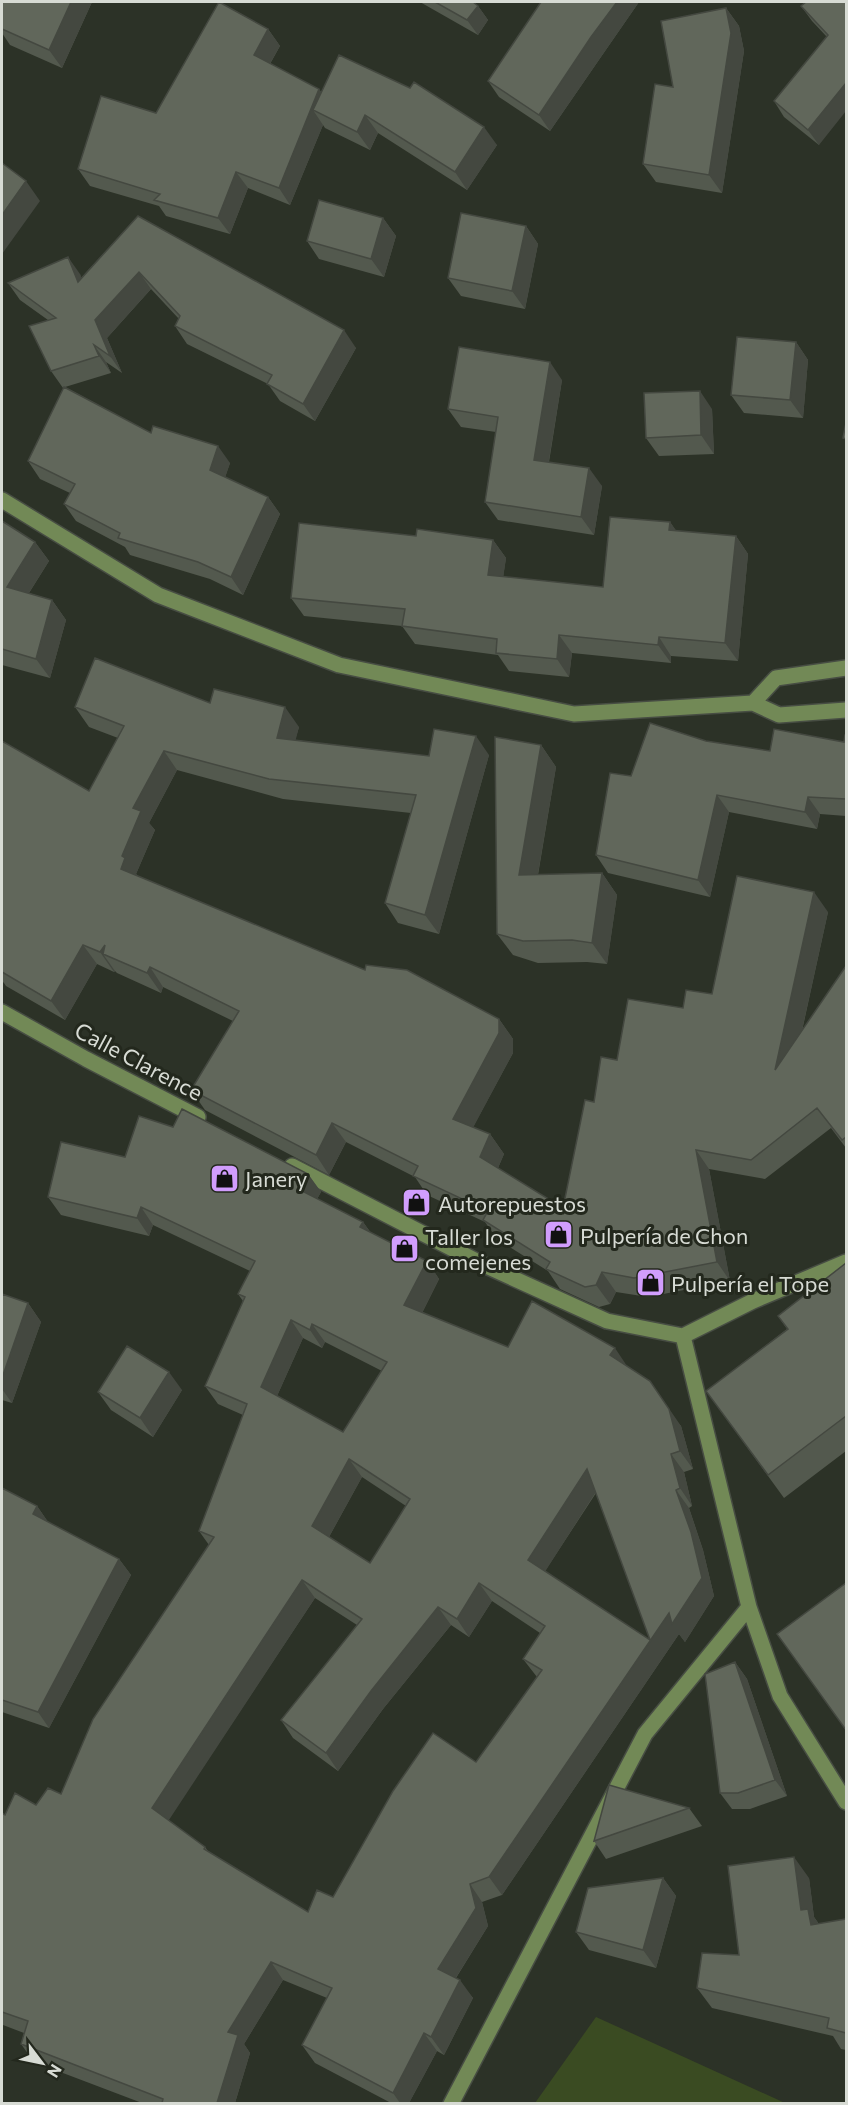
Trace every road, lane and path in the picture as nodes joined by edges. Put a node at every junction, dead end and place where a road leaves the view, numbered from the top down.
1 (2, 500) edge
2 (846, 668) edge
3 (753, 702) junction
4 (846, 710) edge
5 (2, 1012) edge
6 (212, 1124) edge
7 (275, 1157) edge
8 (846, 1262) edge
9 (683, 1336) junction
10 (749, 1607) junction
11 (846, 1802) edge
12 (450, 2103) edge

1 - 3 street
2 - 3 street
3 - 4 street
5 - 6 street, Calle Clarence
7 - 9 street
8 - 9 street
9 - 10 street
10 - 11 street
10 - 12 street

